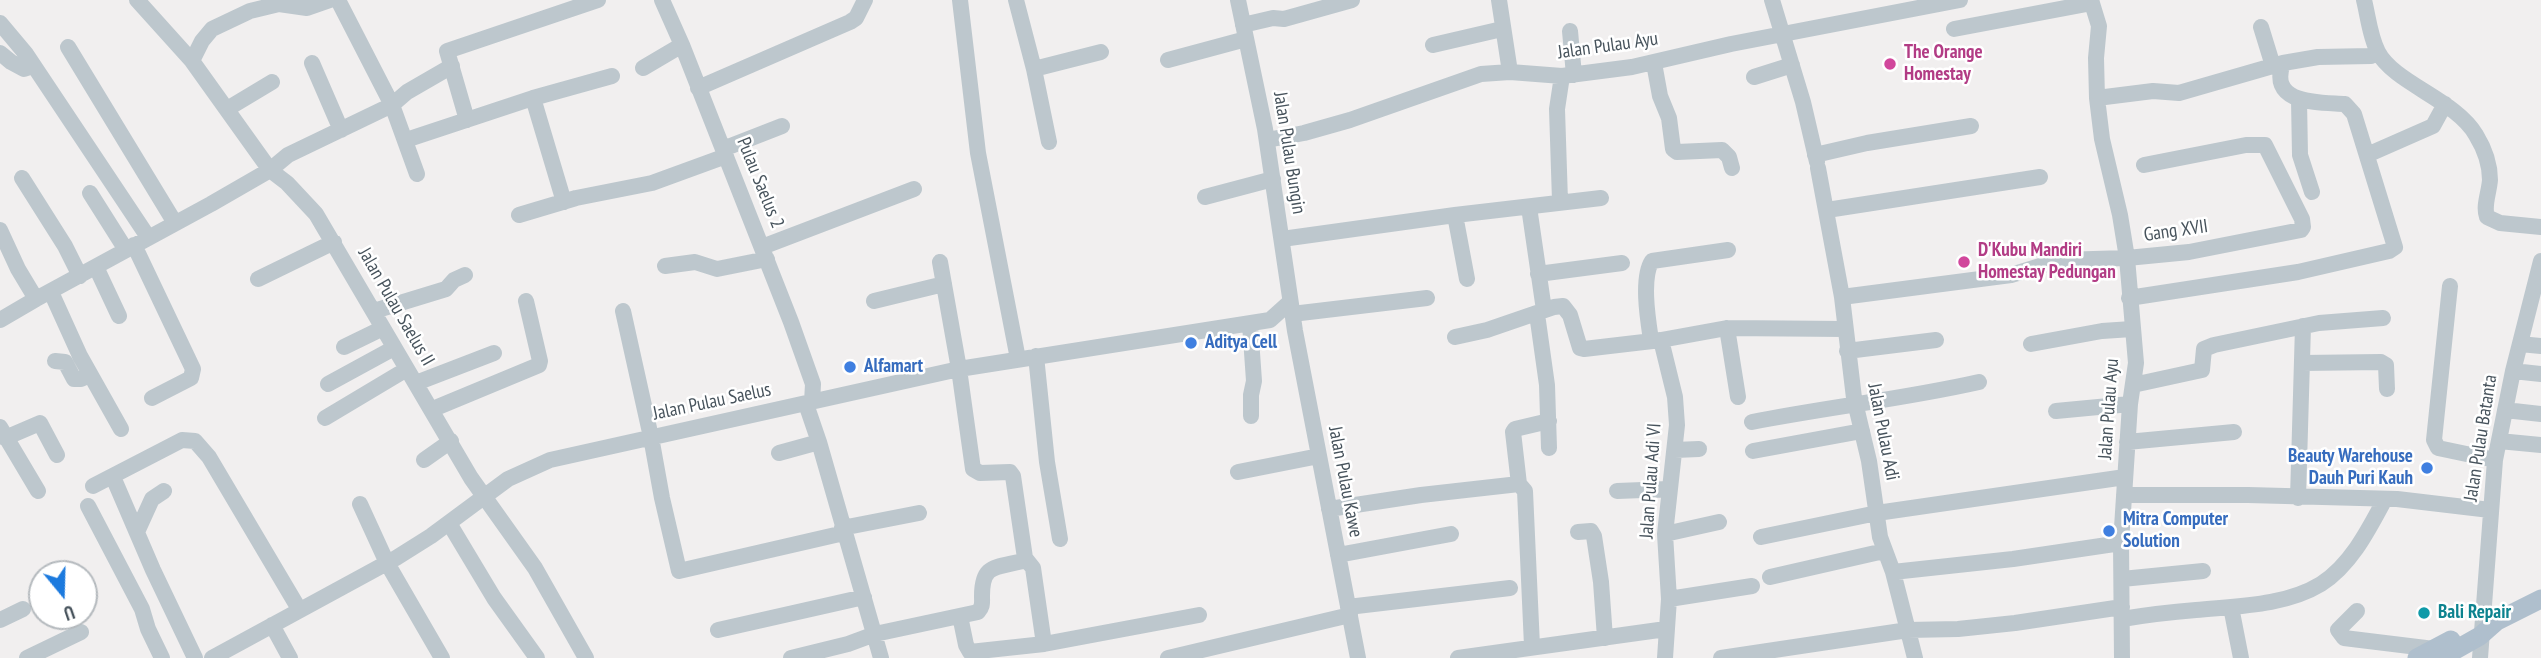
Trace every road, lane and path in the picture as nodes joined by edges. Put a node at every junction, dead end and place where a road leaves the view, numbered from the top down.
1 (137, 0) edge
2 (598, 0) edge
3 (662, 0) edge
4 (864, 0) edge
5 (960, 0) edge
6 (1016, 0) edge
7 (1238, 0) edge
8 (1352, 0) edge
9 (1499, 0) edge
10 (1772, 0) edge
11 (1959, 0) edge
12 (2364, 0) edge
13 (2092, 1) edge
14 (341, 2) edge
15 (0, 23) edge
16 (2261, 27) dead end
17 (1502, 29) junction
18 (1954, 29) dead end
19 (1570, 31) dead end
20 (1245, 32) junction
21 (1783, 35) junction
22 (682, 45) junction
23 (1433, 45) dead end
24 (68, 47) dead end
25 (1101, 51) dead end
26 (2378, 52) junction
27 (0, 53) edge
28 (1168, 60) dead end
29 (192, 61) junction
30 (312, 63) dead end
31 (1654, 63) junction
32 (2278, 64) junction
33 (1791, 65) junction
34 (33, 66) junction
35 (452, 66) junction
36 (643, 68) dead end
37 (1034, 69) junction
38 (1510, 72) junction
39 (1568, 75) junction
40 (612, 76) dead end
41 (1754, 77) dead end
42 (272, 82) dead end
43 (698, 88) junction
44 (534, 98) junction
45 (2097, 98) junction
46 (2299, 100) junction
47 (2445, 104) junction
48 (392, 105) junction
49 (227, 109) junction
50 (467, 120) junction
51 (782, 126) dead end
52 (1971, 126) dead end
53 (341, 130) junction
54 (406, 140) junction
55 (1267, 140) junction
56 (1049, 142) dead end
57 (725, 152) junction
58 (2367, 155) junction
59 (1817, 162) junction
60 (2144, 165) dead end
61 (1732, 168) dead end
62 (270, 170) junction
63 (417, 174) dead end
64 (2040, 177) dead end
65 (22, 178) dead end
66 (1273, 180) junction
67 (914, 189) dead end
68 (2312, 192) dead end
69 (90, 193) dead end
70 (1205, 197) dead end
71 (1601, 198) dead end
72 (1560, 201) junction
73 (564, 202) junction
74 (1529, 207) junction
75 (1827, 210) junction
76 (519, 215) dead end
77 (1455, 215) junction
78 (175, 223) junction
79 (2541, 227) edge
80 (0, 230) edge
81 (1282, 239) junction
82 (334, 242) junction
83 (136, 244) junction
84 (1728, 250) dead end
85 (764, 253) junction
86 (2127, 258) junction
87 (2541, 261) edge
88 (940, 262) dead end
89 (1622, 264) dead end
90 (665, 266) dead end
91 (96, 267) junction
92 (1538, 274) junction
93 (465, 275) dead end
94 (80, 276) junction
95 (258, 279) dead end
96 (1467, 279) dead end
97 (2539, 279) edge
98 (944, 284) junction
99 (2450, 286) dead end
100 (51, 292) junction
101 (1842, 297) junction
102 (1427, 298) dead end
103 (2129, 298) junction
104 (36, 299) junction
105 (526, 301) dead end
106 (874, 301) dead end
107 (1291, 308) junction
108 (374, 311) junction
109 (623, 311) dead end
110 (1541, 312) junction
111 (119, 316) dead end
112 (2383, 318) dead end
113 (0, 320) edge
114 (1270, 320) junction
115 (1250, 324) junction
116 (2302, 326) junction
117 (383, 328) junction
118 (1727, 328) junction
119 (1844, 329) junction
120 (2132, 329) junction
121 (1294, 331) junction
122 (1455, 337) dead end
123 (1656, 340) junction
124 (1936, 340) dead end
125 (2031, 344) dead end
126 (2521, 344) junction
127 (2541, 346) edge
128 (344, 347) dead end
129 (394, 348) junction
130 (1847, 351) junction
131 (494, 353) dead end
132 (1036, 356) junction
133 (1018, 359) junction
134 (55, 361) dead end
135 (2302, 363) junction
136 (959, 369) junction
137 (2513, 371) junction
138 (2541, 374) edge
139 (90, 375) junction
140 (412, 376) junction
141 (1979, 382) dead end
142 (328, 384) dead end
143 (813, 384) junction
144 (2133, 384) junction
145 (2387, 389) dead end
146 (1738, 397) dead end
147 (152, 398) dead end
148 (829, 398) junction
149 (809, 403) junction
150 (1855, 404) junction
151 (2130, 404) junction
152 (433, 410) junction
153 (2505, 410) junction
154 (2056, 411) dead end
155 (2541, 415) edge
156 (1251, 416) dead end
157 (325, 418) dead end
158 (1549, 422) junction
159 (1752, 422) dead end
160 (121, 429) dead end
161 (1862, 432) junction
162 (2234, 432) dead end
163 (3, 433) edge
164 (651, 437) junction
165 (451, 441) junction
166 (2499, 441) junction
167 (819, 442) junction
168 (2127, 442) junction
169 (2541, 445) edge
170 (1549, 448) dead end
171 (1699, 449) dead end
172 (1675, 450) junction
173 (1753, 451) dead end
174 (779, 453) dead end
175 (57, 455) dead end
176 (1319, 456) junction
177 (424, 460) dead end
178 (2495, 460) junction
179 (1238, 472) dead end
180 (113, 477) junction
181 (2125, 477) junction
182 (1519, 484) junction
183 (93, 486) dead end
184 (1670, 489) junction
185 (38, 491) dead end
186 (164, 491) dead end
187 (1618, 491) dead end
188 (2124, 495) junction
189 (485, 496) junction
190 (2298, 498) junction
191 (2385, 499) junction
192 (360, 504) dead end
193 (88, 506) dead end
194 (1329, 509) junction
195 (2490, 510) junction
196 (919, 513) dead end
197 (1877, 513) junction
198 (1719, 522) dead end
199 (449, 523) junction
200 (843, 530) junction
201 (137, 532) junction
202 (1578, 532) dead end
203 (1451, 534) dead end
204 (1665, 534) junction
205 (1761, 537) dead end
206 (1060, 538) dead end
207 (2121, 543) junction
208 (1884, 551) junction
209 (1338, 555) junction
210 (1025, 558) junction
211 (387, 563) junction
212 (2203, 571) dead end
213 (1893, 572) junction
214 (1770, 578) dead end
215 (2122, 579) junction
216 (1752, 586) dead end
217 (1510, 588) dead end
218 (864, 597) junction
219 (1669, 599) junction
220 (2541, 599) edge
221 (2231, 607) junction
222 (23, 609) dead end
223 (299, 609) junction
224 (1349, 611) junction
225 (2357, 611) dead end
226 (2122, 613) junction
227 (1199, 615) dead end
228 (960, 616) junction
229 (0, 620) edge
230 (272, 625) junction
231 (2486, 628) junction
232 (1666, 629) junction
233 (718, 630) dead end
234 (1908, 631) junction
235 (81, 632) dead end
236 (875, 634) junction
237 (1605, 639) junction
238 (1044, 644) junction
239 (1532, 646) junction
240 (1799, 652) edge
241 (230, 654) edge
242 (2431, 655) edge
243 (27, 658) edge
244 (162, 658) edge
245 (195, 658) edge
246 (212, 658) edge
247 (290, 658) edge
248 (442, 658) edge
249 (537, 658) edge
250 (586, 658) edge
251 (791, 658) edge
252 (881, 658) edge
253 (1168, 658) edge
254 (1358, 658) edge
255 (1458, 658) edge
256 (1665, 658) edge
257 (1721, 658) edge
258 (1915, 658) edge
259 (2122, 658) edge
260 (2241, 658) edge
261 (2480, 658) edge

1 - 29 street, Jalan Pulau Saelus II
2 - 35 street
3 - 22 street, Pulau Saelus 2
4 - 43 street
5 - 133 street
6 - 37 street
7 - 20 street, Jalan Pulau Bungin
8 - 20 street
9 - 17 street
10 - 21 street, Jalan Pulau Adi
11 - 21 street, Jalan Pulau Ayu
12 - 26 street
13 - 18 street
13 - 45 street, Jalan Pulau Ayu
14 - 29 street
14 - 48 street
15 - 34 street
16 - 32 street
17 - 23 street
17 - 38 street
19 - 39 street
20 - 28 street
20 - 55 street, Jalan Pulau Bungin
21 - 31 street, Jalan Pulau Ayu
21 - 33 street, Jalan Pulau Adi
22 - 36 street
22 - 43 street, Pulau Saelus 2
24 - 78 street
25 - 37 street
26 - 32 street
26 - 47 street
27 - 34 street
29 - 49 street, Jalan Pulau Saelus II
30 - 53 street
31 - 39 street, Jalan Pulau Ayu
31 - 61 street
32 - 45 street
32 - 46 street
33 - 41 street
33 - 59 street, Jalan Pulau Adi
34 - 83 street
35 - 48 street
35 - 50 street
37 - 56 street
38 - 39 street, Jalan Pulau Ayu
38 - 55 street, Jalan Pulau Ayu
39 - 72 street
40 - 44 street
42 - 49 street
43 - 57 street, Pulau Saelus 2
44 - 50 street
44 - 73 street
45 - 86 street, Jalan Pulau Ayu
46 - 58 street
46 - 68 street
47 - 58 street
47 - 79 street
48 - 53 street
48 - 54 street
49 - 62 street, Jalan Pulau Saelus II
50 - 54 street
51 - 57 street
52 - 59 street
53 - 62 street
54 - 63 street
55 - 66 street, Jalan Pulau Bungin
57 - 73 street
57 - 85 street, Pulau Saelus 2
58 - 103 street
59 - 75 street, Jalan Pulau Adi
60 - 86 street, Gang XVII
62 - 78 street
62 - 82 street, Jalan Pulau Saelus II
64 - 75 street
65 - 94 street
66 - 70 street
66 - 81 street, Jalan Pulau Bungin
67 - 85 street
69 - 83 street
71 - 72 street
72 - 74 street
73 - 76 street
74 - 77 street
74 - 92 street
75 - 101 street, Jalan Pulau Adi
77 - 81 street
77 - 96 street
78 - 83 street
80 - 104 street
81 - 107 street, Jalan Pulau Bungin
82 - 95 street
82 - 108 street, Jalan Pulau Saelus II
83 - 91 street
83 - 147 street
84 - 123 street, Jalan Pulau Adi VI
85 - 90 street
85 - 143 street, Pulau Saelus 2
86 - 101 street, Gang XVII
86 - 103 street, Jalan Pulau Ayu
87 - 97 street, Jalan Pulau Batanta
88 - 98 street
89 - 92 street
91 - 94 street
91 - 111 street
92 - 110 street
93 - 108 street
94 - 100 street
97 - 126 street, Jalan Pulau Batanta
98 - 106 street
98 - 136 street
99 - 178 street
100 - 104 street
100 - 139 street
101 - 119 street, Jalan Pulau Adi
102 - 107 street
103 - 120 street, Jalan Pulau Ayu
104 - 113 street
105 - 152 street
107 - 114 street
107 - 121 street, Jalan Pulau Kawe
108 - 117 street, Jalan Pulau Saelus II
109 - 164 street
110 - 122 street
110 - 123 street
110 - 158 street
112 - 116 street
114 - 115 street, Jalan Pulau Saelus
114 - 121 street
115 - 132 street, Jalan Pulau Saelus
115 - 156 street
116 - 135 street
116 - 144 street
117 - 128 street
117 - 129 street, Jalan Pulau Saelus II
118 - 119 street
118 - 123 street
118 - 146 street
119 - 130 street, Jalan Pulau Adi
120 - 125 street
120 - 144 street, Jalan Pulau Ayu
121 - 176 street, Jalan Pulau Kawe
123 - 172 street, Jalan Pulau Adi VI
124 - 130 street
126 - 127 street
126 - 137 street, Jalan Pulau Batanta
129 - 140 street, Jalan Pulau Saelus II
129 - 142 street
130 - 150 street, Jalan Pulau Adi
131 - 140 street
132 - 133 street, Jalan Pulau Saelus
132 - 206 street
133 - 136 street, Jalan Pulau Saelus
134 - 139 street
135 - 145 street
135 - 190 street
136 - 148 street, Jalan Pulau Saelus
136 - 210 street
137 - 138 street
137 - 153 street, Jalan Pulau Batanta
139 - 160 street
140 - 152 street, Jalan Pulau Saelus II
140 - 157 street
141 - 150 street
143 - 148 street, Pulau Saelus 2
143 - 149 street, Pulau Saelus 2
144 - 151 street, Jalan Pulau Ayu
148 - 149 street, Jalan Pulau Saelus
149 - 164 street, Jalan Pulau Saelus
149 - 167 street
150 - 159 street
150 - 161 street, Jalan Pulau Adi
151 - 154 street
151 - 168 street, Jalan Pulau Ayu
152 - 165 street, Jalan Pulau Saelus II
153 - 155 street
153 - 166 street, Jalan Pulau Batanta
158 - 170 street
158 - 182 street
161 - 173 street
161 - 197 street, Jalan Pulau Adi
162 - 168 street
163 - 175 street
163 - 185 street
164 - 189 street, Jalan Pulau Saelus
164 - 200 street
165 - 177 street
165 - 189 street, Jalan Pulau Saelus II
166 - 169 street
166 - 178 street, Jalan Pulau Batanta
167 - 174 street
167 - 200 street
168 - 181 street, Jalan Pulau Ayu
171 - 172 street
172 - 184 street, Jalan Pulau Adi VI
176 - 179 street
176 - 194 street, Jalan Pulau Kawe
178 - 195 street, Jalan Pulau Batanta
180 - 183 street
180 - 201 street
180 - 223 street
181 - 188 street, Jalan Pulau Ayu
181 - 197 street
182 - 194 street
182 - 239 street
184 - 187 street
184 - 204 street, Jalan Pulau Adi VI
186 - 201 street
188 - 190 street
188 - 207 street, Jalan Pulau Ayu
189 - 199 street, Jalan Pulau Saelus
189 - 250 street, Jalan Pulau Saelus II
190 - 191 street
191 - 195 street
191 - 221 street
192 - 211 street
193 - 244 street
194 - 209 street, Jalan Pulau Kawe
195 - 231 street, Jalan Pulau Batanta
196 - 200 street
197 - 205 street
197 - 208 street, Jalan Pulau Adi
198 - 204 street
199 - 211 street, Jalan Pulau Saelus
199 - 249 street
200 - 218 street
201 - 245 street
202 - 237 street
203 - 209 street
204 - 219 street, Jalan Pulau Adi VI
207 - 213 street
207 - 215 street, Jalan Pulau Ayu
208 - 213 street, Jalan Pulau Adi
208 - 214 street
209 - 224 street, Jalan Pulau Kawe
210 - 228 street
210 - 238 street
211 - 223 street, Jalan Pulau Saelus
211 - 248 street
212 - 215 street
213 - 234 street, Jalan Pulau Adi
215 - 226 street, Jalan Pulau Ayu
216 - 219 street
217 - 224 street
218 - 233 street
218 - 236 street
219 - 232 street, Jalan Pulau Adi VI
220 - 231 main road
221 - 226 street
221 - 260 street
222 - 229 street
223 - 230 street, Jalan Pulau Saelus
224 - 253 street
224 - 254 street, Jalan Pulau Kawe
225 - 242 street
226 - 234 street
226 - 259 street, Jalan Pulau Ayu
227 - 238 street
228 - 236 street
228 - 238 street
230 - 241 street, Jalan Pulau Saelus
230 - 247 street
231 - 242 main road
231 - 261 street, Jalan Pulau Batanta
232 - 237 street
232 - 256 street, Jalan Pulau Adi VI
234 - 240 street
234 - 258 street, Jalan Pulau Adi
235 - 243 street
236 - 251 street
236 - 252 street
237 - 239 street
239 - 255 street
240 - 257 street
241 - 246 street, Jalan Pulau Saelus

